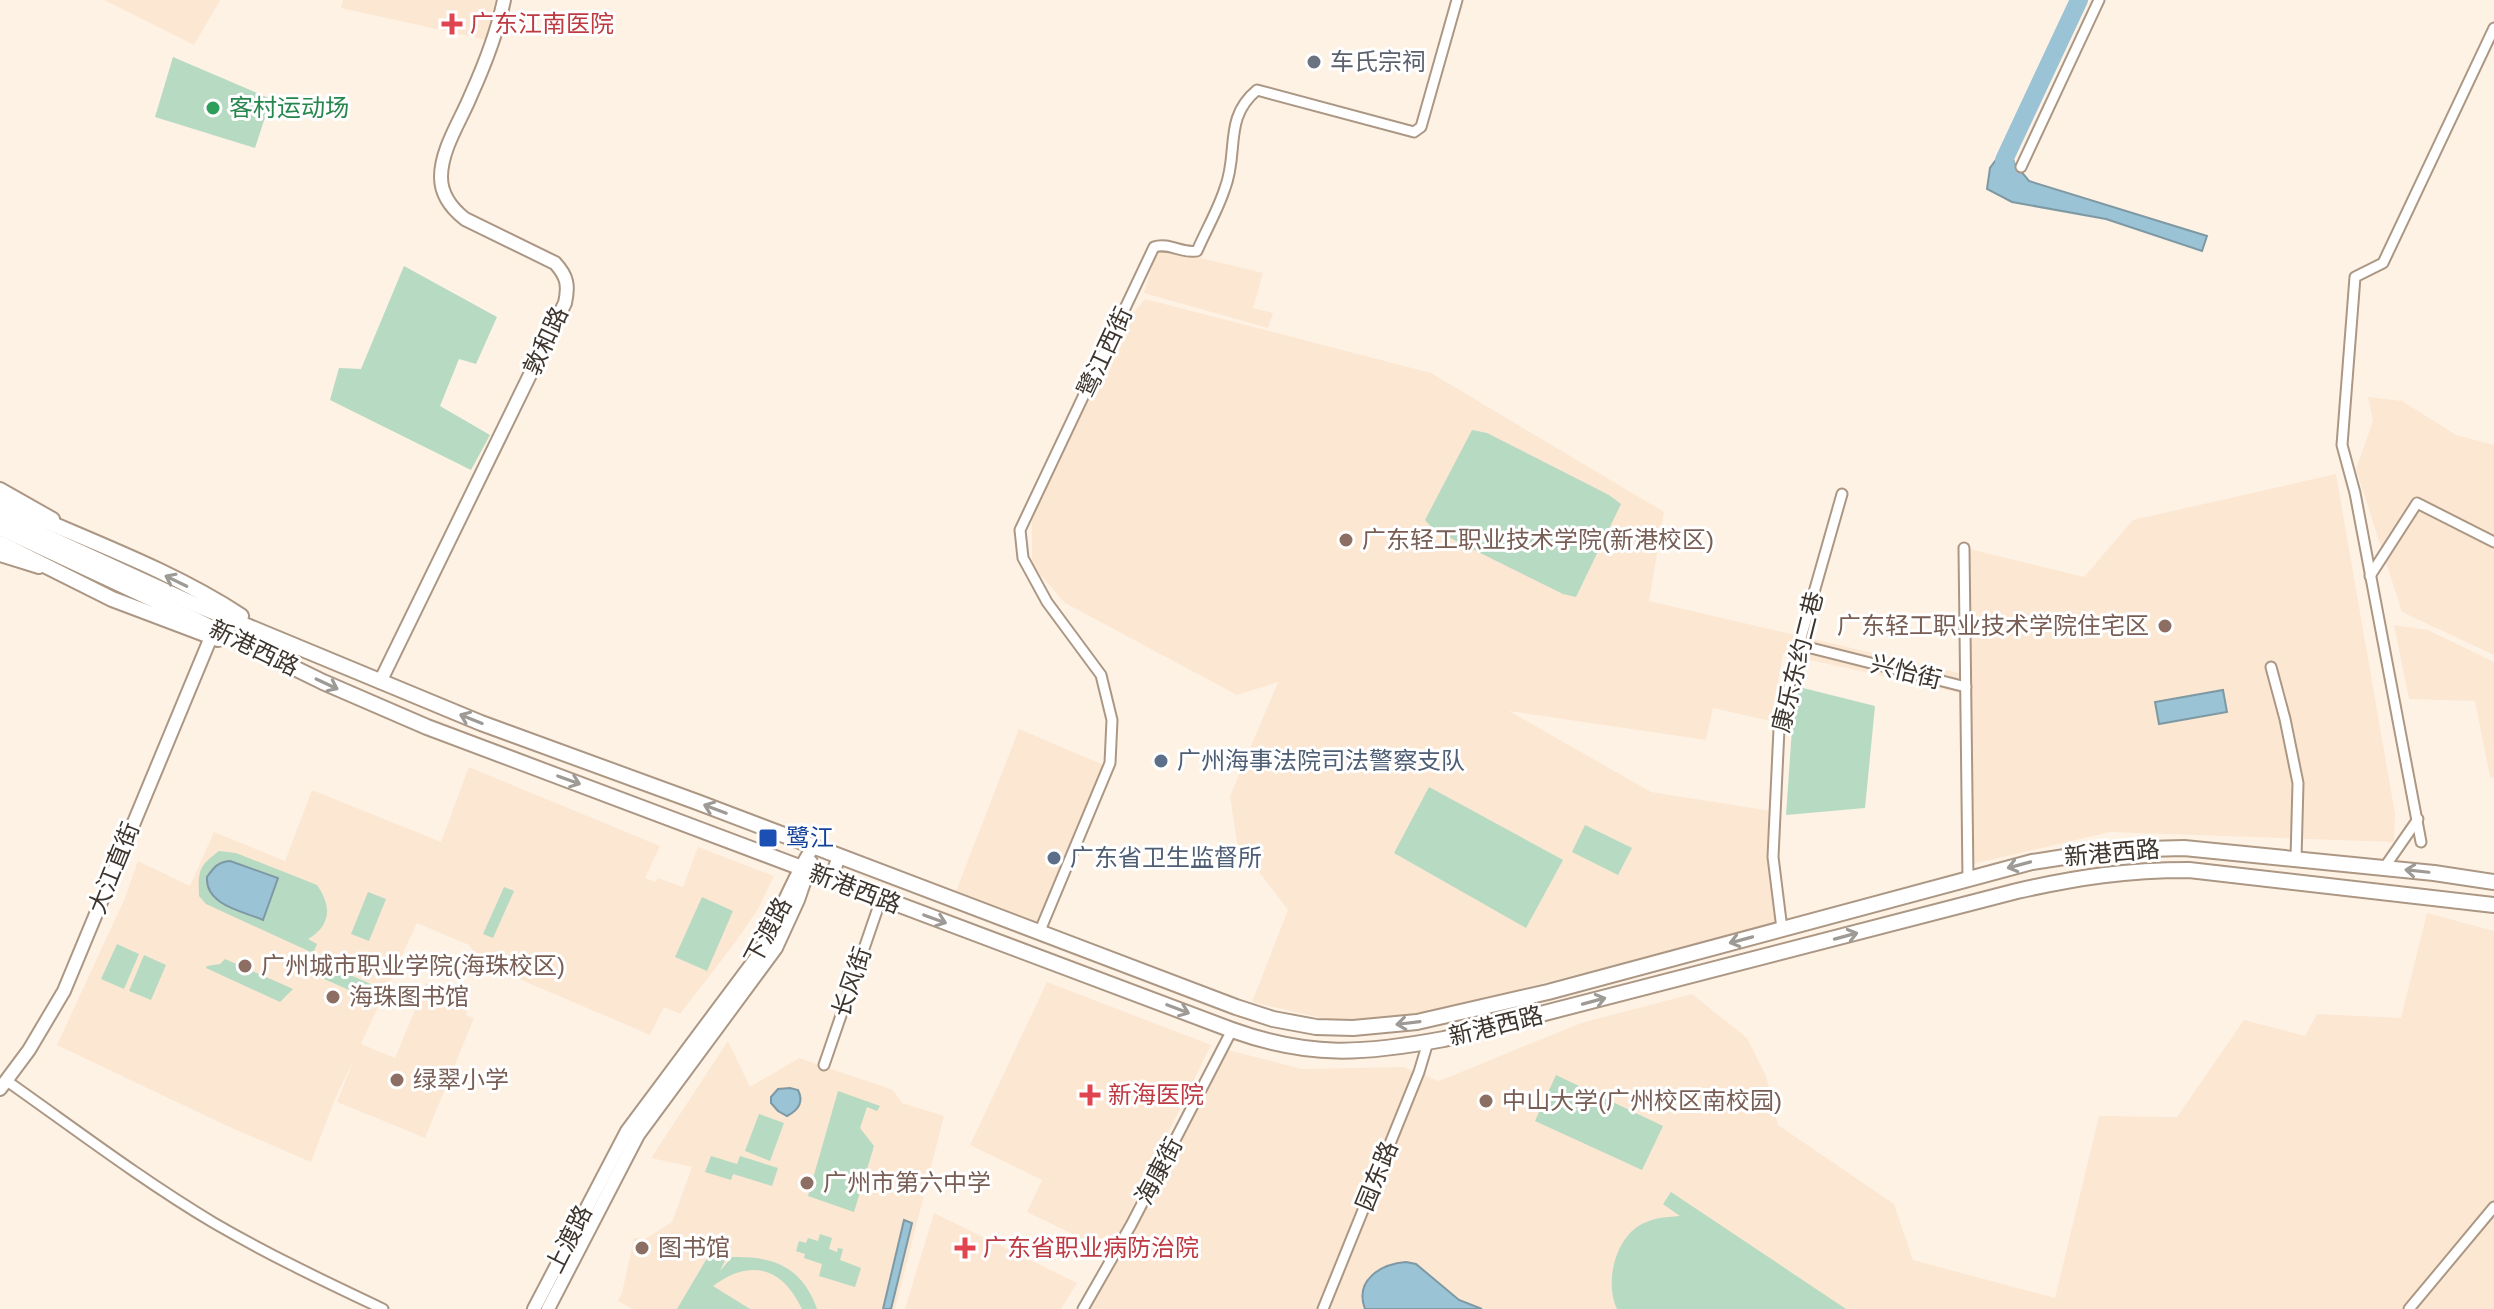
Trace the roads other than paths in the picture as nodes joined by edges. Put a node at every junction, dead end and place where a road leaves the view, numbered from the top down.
1 (504, 0) edge
2 (1457, 0) edge
3 (2099, 0) edge
4 (2494, 28) edge
5 (2480, 58) junction
6 (2494, 60) edge
7 (2021, 167) dead end
8 (0, 489) edge
9 (1842, 494) dead end
10 (0, 501) edge
11 (0, 515) edge
12 (0, 528) edge
13 (80, 535) junction
14 (30, 536) junction
15 (2494, 542) edge
16 (0, 543) edge
17 (1964, 548) dead end
18 (0, 555) edge
19 (54, 572) junction
20 (2370, 576) junction
21 (268, 634) junction
22 (211, 637) junction
23 (1799, 645) junction
24 (257, 650) junction
25 (2271, 667) dead end
26 (380, 682) junction
27 (1966, 687) junction
28 (2418, 819) junction
29 (758, 825) junction
30 (2421, 842) dead end
31 (813, 847) junction
32 (750, 848) junction
33 (839, 857) junction
34 (2296, 859) junction
35 (2384, 868) junction
36 (804, 870) junction
37 (1968, 879) junction
38 (830, 880) junction
39 (2494, 882) edge
40 (881, 899) junction
41 (2494, 905) edge
42 (1782, 929) junction
43 (1039, 933) junction
44 (1553, 990) junction
45 (1559, 1011) junction
46 (1300, 1025) junction
47 (1232, 1030) junction
48 (1428, 1042) junction
49 (1296, 1048) junction
50 (824, 1065) dead end
51 (3, 1085) edge
52 (610, 1172) junction
53 (2494, 1207) edge
54 (383, 1309) edge
55 (534, 1309) edge
56 (548, 1309) edge
57 (1083, 1309) edge
58 (1323, 1309) edge
59 (2409, 1309) edge

1 - 26 street, 敦和路
2 - 43 street, 鹭江西街
3 - 7 street
4 - 5 street
5 - 6 street
5 - 20 street
8 - 13 street
9 - 23 street, 康乐东约二巷
10 - 13 main road
11 - 14 main road, 新港西路
12 - 14 main road, 新港西路
21 -> 13 main road
14 - 21 main road, 新港西路
14 - 24 main road, 新港西路
15 - 20 street
16 - 19 main road
17 - 27 street
18 - 19 street
19 - 22 main road
20 - 28 street
21 - 26 main road, 新港西路
22 - 24 main road
22 - 51 street, 大江直街
23 - 27 street, 兴怡街
23 - 42 street, 康乐东约二巷
24 -> 32 main road, 新港西路
25 - 34 street
29 -> 26 main road, 新港西路
27 - 37 street
28 - 30 street
28 - 35 street
29 - 31 main road, 新港西路
29 - 32 main road
31 - 33 main road, 新港西路
31 - 36 street, 下渡路
32 - 36 main road, 新港西路
33 - 38 street
33 - 43 main road, 新港西路
34 - 35 main road, 新港西路
34 -> 37 main road, 新港西路
39 -> 35 main road, 新港西路
36 - 38 main road, 新港西路
36 - 52 street, 下渡路
37 - 42 main road, 新港西路
38 - 40 main road, 新港西路
40 -> 47 main road, 新港西路
40 - 50 street, 长风街
45 -> 41 main road, 新港西路
42 -> 44 main road, 新港西路
43 - 46 main road, 新港西路
44 - 45 street, 新港西路
44 -> 46 main road, 新港西路
45 - 48 main road, 新港西路
46 - 49 street
47 - 49 main road, 新港西路
47 - 57 street, 海康街
48 - 49 main road, 新港西路
48 - 58 street, 园东路
51 - 54 street
52 - 55 street, 上渡路
52 - 56 street, 上渡路
53 - 59 street

